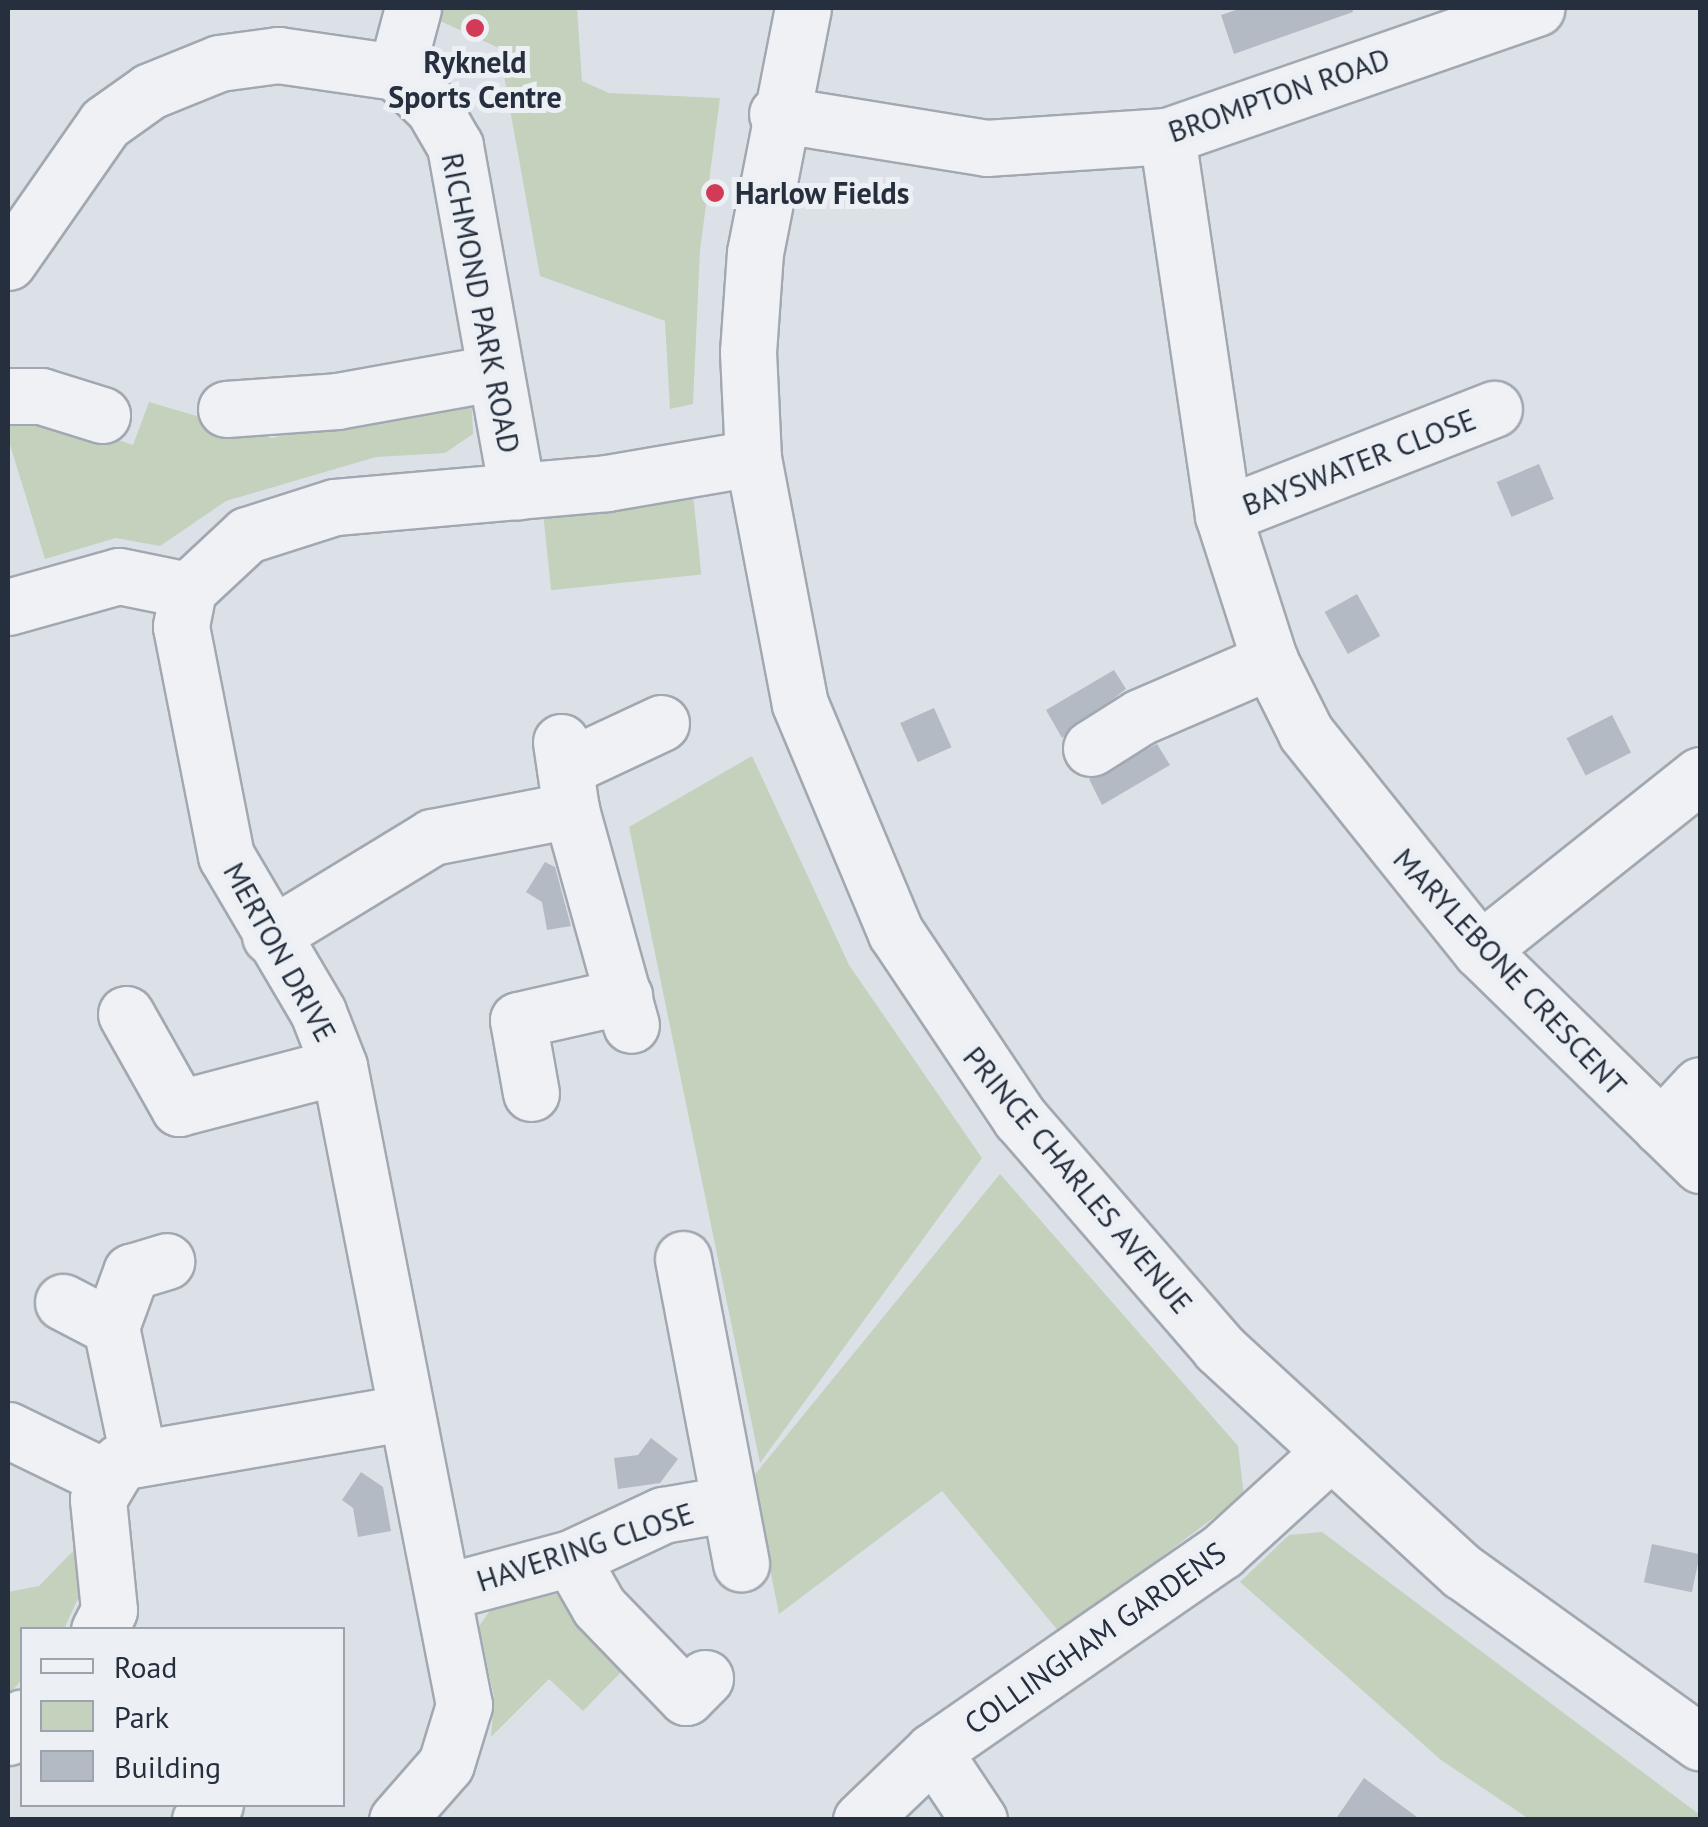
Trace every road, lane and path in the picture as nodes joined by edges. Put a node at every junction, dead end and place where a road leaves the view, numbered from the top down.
1 (413, 8) edge
2 (803, 8) edge
3 (1536, 8) edge
4 (1457, 20) edge
5 (396, 72) junction
6 (777, 114) junction
7 (1167, 136) junction
8 (8, 262) edge
9 (493, 373) junction
10 (8, 396) edge
11 (1494, 408) dead end
12 (226, 409) dead end
13 (102, 415) dead end
14 (753, 458) junction
15 (517, 491) junction
16 (1223, 515) junction
17 (188, 590) junction
18 (8, 607) edge
19 (1270, 661) junction
20 (661, 723) dead end
21 (1092, 748) dead end
22 (566, 773) junction
23 (1700, 775) edge
24 (270, 936) junction
25 (1480, 950) junction
26 (126, 1014) dead end
27 (338, 1066) junction
28 (1700, 1084) edge
29 (531, 1093) dead end
30 (1660, 1127) junction
31 (1700, 1165) edge
32 (683, 1260) dead end
33 (166, 1261) dead end
34 (63, 1302) dead end
35 (112, 1327) junction
36 (403, 1413) junction
37 (8, 1430) edge
38 (1326, 1455) junction
39 (122, 1466) junction
40 (727, 1504) junction
41 (571, 1558) junction
42 (741, 1564) dead end
43 (444, 1592) junction
44 (100, 1627) edge
45 (705, 1678) dead end
46 (1700, 1742) edge
47 (933, 1751) junction
48 (397, 1820) edge
49 (861, 1820) edge
50 (979, 1820) edge

1 - 5 street
2 - 6 street, PRINCE CHARLES AVENUE
3 - 4 street, BROMPTON ROAD
4 - 7 street, BROMPTON ROAD
5 - 8 street
5 - 9 street, RICHMOND PARK ROAD
6 - 7 street, BROMPTON ROAD
6 - 14 street, PRINCE CHARLES AVENUE
7 - 16 street, MARYLEBONE CRESCENT
9 - 12 street
9 - 15 street, RICHMOND PARK ROAD
10 - 13 street
11 - 16 street, BAYSWATER CLOSE
14 - 15 street
14 - 38 street, PRINCE CHARLES AVENUE
15 - 17 street
16 - 19 street, MARYLEBONE CRESCENT
17 - 18 street
17 - 24 street, MERTON DRIVE
19 - 21 street
19 - 25 street, MARYLEBONE CRESCENT
20 - 22 street
22 - 24 street
22 - 29 street
23 - 25 street
24 - 27 street, MERTON DRIVE
25 - 30 street, MARYLEBONE CRESCENT
26 - 27 street
27 - 36 street, MERTON DRIVE
28 - 30 street
30 - 31 street, MARYLEBONE CRESCENT
32 - 40 street, HAVERING CLOSE
33 - 35 street
34 - 35 street
35 - 39 street
36 - 39 street
36 - 43 street, MERTON DRIVE
37 - 39 street
38 - 46 street, PRINCE CHARLES AVENUE
38 - 47 street, COLLINGHAM GARDENS
39 - 44 street
40 - 41 street, HAVERING CLOSE
40 - 42 street, HAVERING CLOSE
41 - 43 street, HAVERING CLOSE
41 - 45 street
43 - 48 street, MERTON DRIVE
47 - 49 street, COLLINGHAM GARDENS
47 - 50 street

